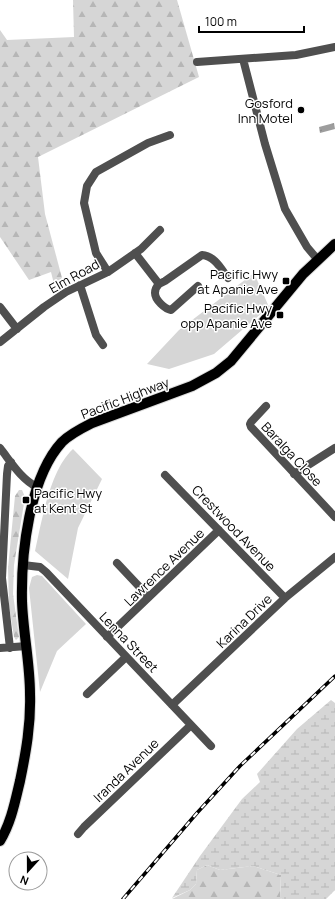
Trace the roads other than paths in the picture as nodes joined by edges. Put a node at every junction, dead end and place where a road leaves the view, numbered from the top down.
1 (335, 47) edge
2 (243, 59) junction
3 (197, 62) dead end
4 (170, 135) dead end
5 (160, 230) dead end
6 (335, 244) edge
7 (135, 253) junction
8 (318, 260) junction
9 (108, 272) junction
10 (228, 278) dead end
11 (159, 284) junction
12 (80, 285) junction
13 (198, 286) dead end
14 (0, 307) edge
15 (17, 329) junction
16 (0, 342) edge
17 (103, 345) dead end
18 (266, 406) dead end
19 (0, 448) edge
20 (335, 448) edge
21 (11, 462) junction
22 (165, 474) dead end
23 (294, 474) junction
24 (37, 487) junction
25 (335, 517) edge
26 (219, 530) junction
27 (335, 557) edge
28 (117, 563) dead end
29 (23, 565) junction
30 (150, 597) junction
31 (285, 598) junction
32 (107, 637) junction
33 (27, 646) junction
34 (0, 648) edge
35 (10, 648) junction
36 (126, 657) junction
37 (87, 694) dead end
38 (172, 705) junction
39 (191, 725) junction
40 (211, 746) dead end
41 (78, 834) dead end
42 (0, 841) edge

1 - 2 street
2 - 3 street
2 - 8 street
4 - 9 street
5 - 7 street, Elm Road
6 - 8 main road, Pacific Highway
7 - 9 street, Elm Road
7 - 11 street
8 - 24 main road, Pacific Highway
9 - 12 street, Elm Road
10 - 11 street
11 - 13 street
12 - 15 street, Elm Road
12 - 17 street
14 - 15 street
15 - 16 street, Elm Road
18 - 23 street, Baralga Close
19 - 21 street
20 - 23 street
21 - 24 street
21 - 35 street
22 - 26 street, Crestwood Avenue
23 - 25 street, Baralga Close
24 - 29 main road, Pacific Highway
26 - 30 street, Lawrence Avenue
26 - 31 street, Crestwood Avenue
27 - 31 street, Karina Drive
28 - 30 street
29 - 32 street, Lenna Street
29 - 33 main road, Pacific Highway
30 - 32 street, Lawrence Avenue
31 - 38 street, Karina Drive
32 - 36 street, Lenna Street
33 - 35 street
33 - 42 main road, Pacific Highway
34 - 35 street
36 - 37 street
36 - 38 street, Lenna Street
38 - 39 street, Lenna Street
39 - 40 street, Lenna Street
39 - 41 street, Iranda Avenue

